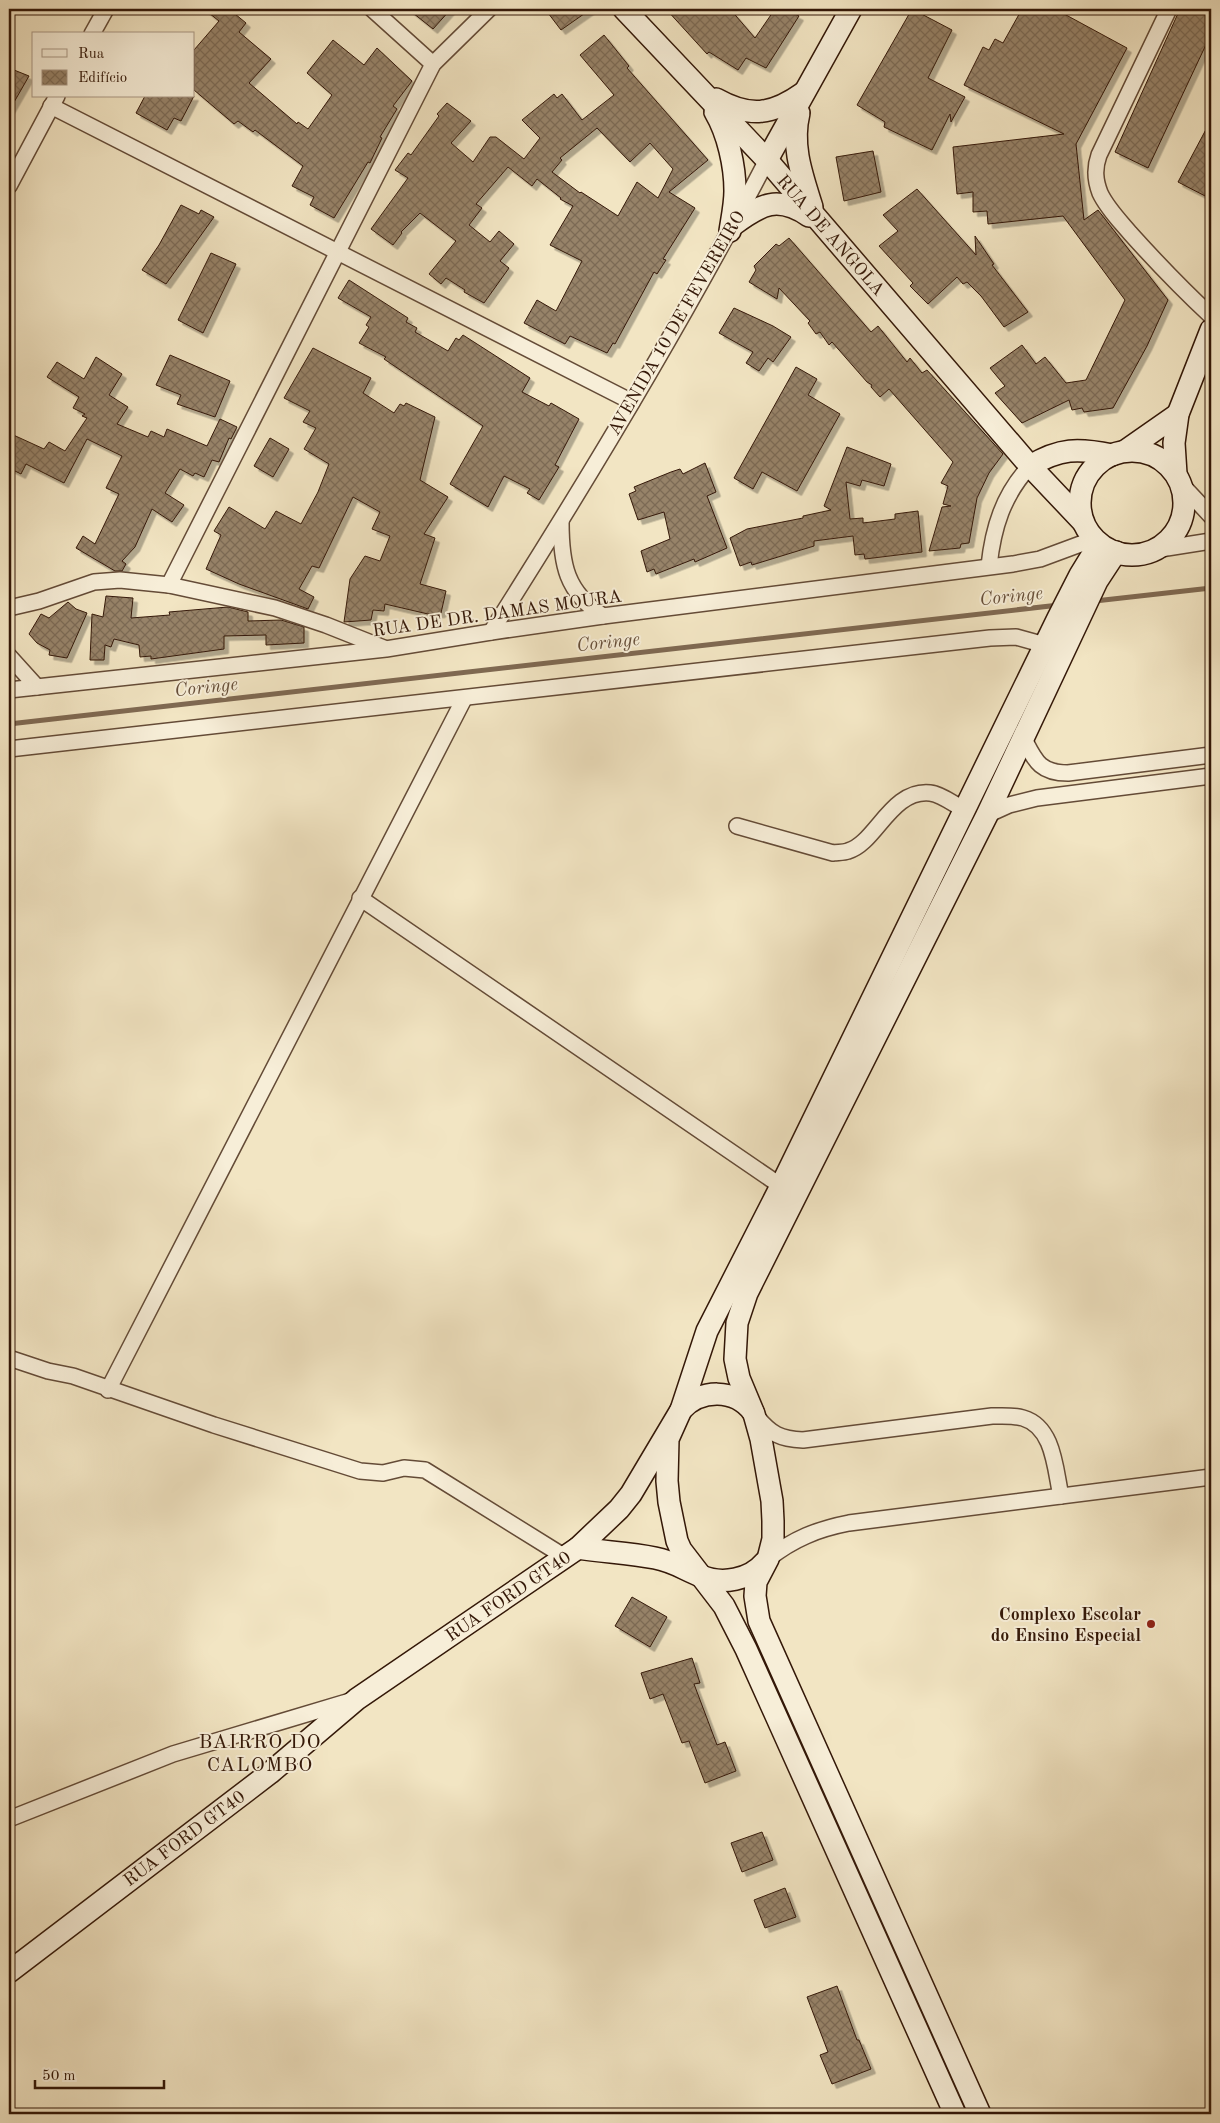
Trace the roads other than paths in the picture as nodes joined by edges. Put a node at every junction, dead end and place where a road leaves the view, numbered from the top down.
1 (106, 9) edge
2 (372, 9) edge
3 (489, 9) edge
4 (624, 9) edge
5 (851, 9) edge
6 (1169, 9) edge
7 (93, 32) edge
8 (433, 64) junction
9 (702, 90) junction
10 (804, 94) junction
11 (54, 101) edge
12 (767, 160) junction
13 (9, 186) edge
14 (818, 220) junction
15 (732, 228) junction
16 (338, 252) junction
17 (1211, 316) edge
18 (1211, 330) edge
19 (632, 402) junction
20 (1178, 414) junction
21 (1118, 453) junction
22 (1030, 466) junction
23 (1178, 479) junction
24 (1211, 516) edge
25 (561, 522) junction
26 (1098, 539) junction
27 (1211, 540) edge
28 (1154, 550) junction
29 (989, 566) junction
30 (169, 585) junction
31 (9, 608) edge
32 (603, 616) junction
33 (1068, 619) junction
34 (491, 632) junction
35 (1045, 645) junction
36 (386, 649) junction
37 (9, 656) edge
38 (37, 687) junction
39 (9, 690) edge
40 (464, 698) junction
41 (1023, 737) junction
42 (9, 749) edge
43 (1211, 755) edge
44 (1211, 776) edge
45 (965, 810) junction
46 (987, 814) junction
47 (737, 826) dead end
48 (360, 898) junction
49 (781, 1186) junction
50 (9, 1358) edge
51 (108, 1390) junction
52 (681, 1410) junction
53 (754, 1414) junction
54 (1211, 1477) edge
55 (1061, 1496) junction
56 (572, 1552) junction
57 (768, 1559) junction
58 (702, 1577) junction
59 (357, 1699) junction
60 (9, 1819) edge
61 (9, 1972) edge
62 (955, 2114) edge
63 (980, 2114) edge

1 - 7 street
2 - 8 street
3 - 8 street
4 - 9 street, RUA DE ANGOLA
5 - 10 street, AVENIDA 10 DE FEVEREIRO
6 - 17 street
8 - 16 street
9 - 10 street
9 - 12 street, RUA DE ANGOLA
9 - 15 street
10 - 12 street, AVENIDA 10 DE FEVEREIRO
10 - 14 street
11 - 13 street
11 - 16 street
12 - 14 street, RUA DE ANGOLA
12 - 15 street, AVENIDA 10 DE FEVEREIRO
14 - 15 street
14 - 22 street, RUA DE ANGOLA
15 - 19 street, AVENIDA 10 DE FEVEREIRO
16 - 19 street
16 - 30 street
18 - 20 street
19 - 25 street, AVENIDA 10 DE FEVEREIRO
20 - 21 street
20 - 23 street
21 - 22 street
21 - 23 street
21 - 26 street
22 - 26 street, RUA DE ANGOLA
22 - 29 street
23 - 24 street
23 - 28 street
25 - 32 street
25 - 34 street, AVENIDA 10 DE FEVEREIRO
26 - 28 street
26 - 29 street, RUA DE DR. DAMAS MOURA
26 - 33 street
27 - 28 street
29 - 32 street, RUA DE DR. DAMAS MOURA
30 - 31 street
30 - 36 street
32 - 34 street, RUA DE DR. DAMAS MOURA
33 - 35 street
33 - 41 street
34 - 36 street, RUA DE DR. DAMAS MOURA
35 - 40 street
35 - 45 street
36 - 38 street, RUA DE DR. DAMAS MOURA
37 - 38 street
38 - 39 street, RUA DE DR. DAMAS MOURA
40 - 42 street
40 - 48 street
41 - 43 street
41 - 46 street
44 - 46 street
45 - 47 street
45 - 49 street
46 - 53 street
48 - 49 street
48 - 51 street
49 - 52 street
50 - 51 street
51 - 56 street
52 - 53 street
52 - 56 street, RUA FORD GT40
52 - 58 street
53 - 55 street
53 - 57 street
54 - 55 street
55 - 57 street
56 - 58 street
56 - 59 street, RUA FORD GT40
57 - 58 street
57 - 63 street
58 - 62 street
59 - 60 street
59 - 61 street, RUA FORD GT40

